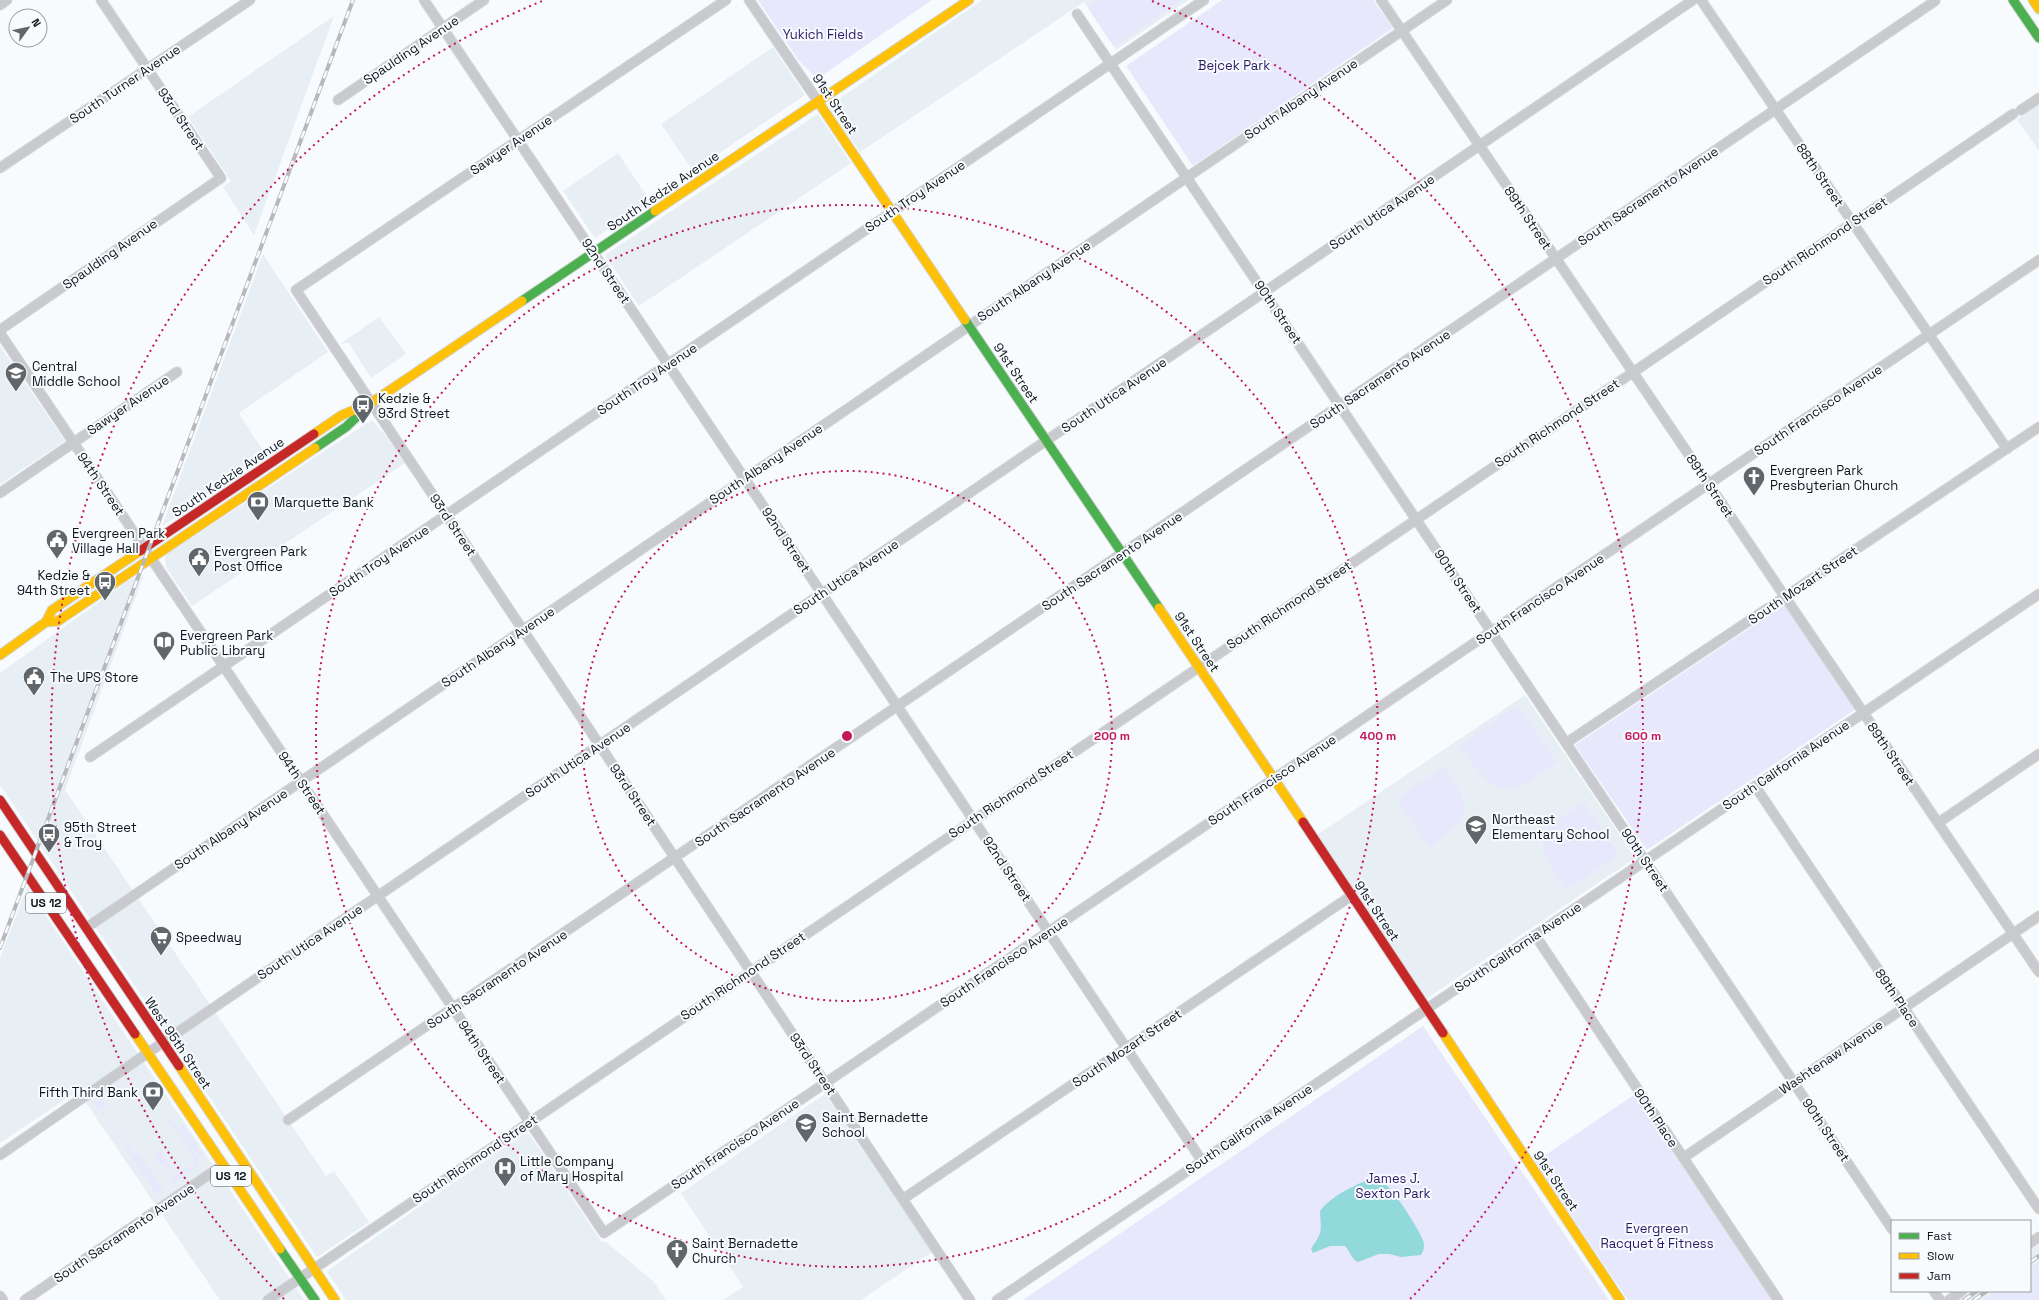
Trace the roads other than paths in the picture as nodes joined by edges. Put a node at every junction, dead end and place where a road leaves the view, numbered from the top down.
1 (7, 0) edge
2 (101, 0) edge
3 (250, 0) edge
4 (424, 0) edge
5 (484, 0) edge
6 (726, 0) edge
7 (749, 0) edge
8 (969, 0) edge
9 (1204, 0) edge
10 (1381, 0) edge
11 (1447, 0) edge
12 (1693, 0) edge
13 (1702, 0) edge
14 (2013, 0) edge
15 (2033, 0) edge
16 (1935, 1) dead end
17 (0, 5) edge
18 (2039, 8) edge
19 (1077, 14) dead end
20 (443, 28) junction
21 (1401, 31) junction
22 (2039, 38) edge
23 (1111, 63) junction
24 (147, 69) junction
25 (2039, 98) edge
26 (338, 100) dead end
27 (819, 103) junction
28 (1776, 110) junction
29 (518, 140) junction
30 (1479, 146) junction
31 (0, 168) edge
32 (1187, 177) junction
33 (220, 178) joint
34 (892, 212) junction
35 (1853, 223) junction
36 (594, 253) junction
37 (1556, 259) junction
38 (2039, 260) edge
39 (296, 290) joint
40 (1265, 292) junction
41 (969, 326) junction
42 (0, 331) edge
43 (1929, 335) junction
44 (668, 364) junction
45 (177, 372) dead end
46 (1633, 372) junction
47 (371, 403) junction
48 (1340, 406) junction
49 (2039, 427) edge
50 (1046, 441) junction
51 (74, 442) junction
52 (2007, 449) junction
53 (745, 478) junction
54 (1709, 484) junction
55 (0, 493) edge
56 (446, 515) junction
57 (1416, 519) junction
58 (144, 548) junction
59 (1122, 554) junction
60 (151, 557) junction
61 (822, 594) junction
62 (2039, 594) edge
63 (1785, 597) junction
64 (46, 622) junction
65 (523, 630) junction
66 (1492, 631) junction
67 (0, 654) edge
68 (224, 667) junction
69 (1198, 667) junction
70 (898, 706) junction
71 (1864, 713) junction
72 (1566, 743) junction
73 (600, 745) junction
74 (2039, 754) edge
75 (90, 757) dead end
76 (1274, 779) junction
77 (301, 781) junction
78 (1756, 786) junction
79 (0, 800) edge
80 (974, 820) junction
81 (1938, 823) junction
82 (0, 835) edge
83 (675, 858) junction
84 (1645, 861) junction
85 (378, 896) junction
86 (1351, 896) junction
87 (2039, 916) edge
88 (86, 928) junction
89 (1048, 932) junction
90 (2013, 934) junction
91 (1535, 935) junction
92 (751, 971) junction
93 (2039, 972) edge
94 (453, 1008) junction
95 (1903, 1008) junction
96 (1426, 1009) junction
97 (162, 1043) junction
98 (1126, 1048) junction
99 (146, 1053) junction
100 (825, 1083) junction
101 (1794, 1083) junction
102 (288, 1120) dead end
103 (529, 1122) junction
104 (0, 1155) edge
105 (1683, 1158) junction
106 (1202, 1161) junction
107 (223, 1165) junction
108 (903, 1200) junction
109 (2039, 1209) edge
110 (1891, 1228) edge
111 (604, 1233) joint
112 (314, 1269) junction
113 (300, 1278) junction
114 (1961, 1292) edge
115 (0, 1296) edge
116 (3, 1300) edge
117 (25, 1300) edge
118 (268, 1300) edge
119 (314, 1300) edge
120 (335, 1300) edge
121 (970, 1300) edge
122 (997, 1300) edge
123 (1620, 1300) edge
124 (1778, 1300) edge
125 (1949, 1300) edge

1 - 17 street
2 - 24 street, 93rd Street
3 - 24 street, South Turner Avenue
4 - 20 street, 92nd Street
5 - 20 street, Spaulding Avenue
6 - 29 street, Sawyer Avenue
7 - 27 street, 91st Street
8 - 27 main road, South Kedzie Avenue
9 - 23 street, South Troy Avenue
10 - 21 street, 89th Street
11 - 21 street, South Albany Avenue
12 - 30 street, South Utica Avenue
13 - 28 street, 88th Street
14 - 22 main road
15 - 18 main road
16 - 28 street, South Sacramento Avenue
19 - 23 street, 90th Street
20 - 26 street, Spaulding Avenue
20 - 29 street, 92nd Street
21 - 30 street, 89th Street
21 - 32 street, South Albany Avenue
23 - 32 street, 90th Street
23 - 34 street, South Troy Avenue
24 - 31 street, South Turner Avenue
24 - 33 street, 93rd Street
25 - 35 street, South Richmond Street
27 - 34 main road, 91st Street
27 - 36 main road, South Kedzie Avenue
28 - 35 street, 88th Street
28 - 37 street, South Sacramento Avenue
29 - 36 street, 92nd Street
29 - 39 street, Sawyer Avenue
30 - 37 street, 89th Street
30 - 40 street, South Utica Avenue
32 - 40 street, 90th Street
32 - 41 street, South Albany Avenue
33 - 42 street, Spaulding Avenue
34 - 41 main road, 91st Street
34 - 44 street, South Troy Avenue
35 - 43 street, 88th Street
35 - 46 street, South Richmond Street
36 - 44 street, 92nd Street
36 - 47 main road, South Kedzie Avenue
37 - 46 street, 89th Street
37 - 48 street, South Sacramento Avenue
38 - 43 street, South Francisco Avenue
39 - 47 street, 93rd Street
40 - 48 street, 90th Street
40 - 50 street, South Utica Avenue
41 - 50 main road, 91st Street
41 - 53 street, South Albany Avenue
42 - 51 street, 94th Street
43 - 52 street, 88th Street
43 - 54 street, South Francisco Avenue
44 - 53 street, 92nd Street
44 - 56 street, South Troy Avenue
45 - 51 street, Sawyer Avenue
46 - 54 street, 89th Street
46 - 57 street, South Richmond Street
47 - 56 street, 93rd Street
47 - 58 main road, South Kedzie Avenue
47 - 60 main road, South Kedzie Avenue
48 - 57 street, 90th Street
48 - 59 street, South Sacramento Avenue
49 - 52 street, South Mozart Street
50 - 59 main road, 91st Street
50 - 61 street, South Utica Avenue
51 - 55 street, Sawyer Avenue
51 - 58 street, 94th Street
52 - 63 street, South Mozart Street
53 - 61 street, 92nd Street
53 - 65 street, South Albany Avenue
54 - 63 street, 89th Street
54 - 66 street, South Francisco Avenue
56 - 65 street, 93rd Street
56 - 68 street, South Troy Avenue
57 - 66 street, 90th Street
57 - 69 street, South Richmond Street
58 - 60 street, 94th Street
58 - 64 main road, South Kedzie Avenue
59 - 69 main road, 91st Street
59 - 70 street, South Sacramento Avenue
60 - 64 main road, South Kedzie Avenue
60 - 68 street, 94th Street
61 - 70 street, 92nd Street
61 - 73 street, South Utica Avenue
62 - 71 street, South California Avenue
63 - 71 street, 89th Street
63 - 72 street, South Mozart Street
64 - 67 main road, South Kedzie Avenue
65 - 73 street, 93rd Street
65 - 77 street, South Albany Avenue
66 - 72 street, 90th Street
66 - 76 street, South Francisco Avenue
68 - 75 street, South Troy Avenue
68 - 77 street, 94th Street
69 - 76 main road, 91st Street
69 - 80 street, South Richmond Street
70 - 80 street, 92nd Street
70 - 83 street, South Sacramento Avenue
71 - 78 street, South California Avenue
71 - 81 street, 89th Street
72 - 84 street, 90th Street
73 - 83 street, 93rd Street
73 - 85 street, South Utica Avenue
74 - 81 street
76 - 86 main road, 91st Street
76 - 89 street, South Francisco Avenue
77 - 85 street, 94th Street
77 - 88 street, South Albany Avenue
78 - 84 street, South California Avenue
78 - 95 street, 89th Place
79 - 88 main road, West 95th Street / US 12
80 - 89 street, 92nd Street
80 - 92 street, South Richmond Street
81 - 90 street, 89th Street
82 - 99 main road, US 12
83 - 92 street, 93rd Street
83 - 94 street, South Sacramento Avenue
84 - 91 street, South California Avenue
84 - 101 street, 90th Street
85 - 94 street, 94th Street
85 - 97 street, South Utica Avenue
86 - 96 main road, 91st Street
86 - 98 street, South Mozart Street
87 - 90 street, Washtenaw Avenue
88 - 97 main road, West 95th Street / US 12
89 - 98 street, 92nd Street
89 - 100 street, South Francisco Avenue
90 - 93 street, 89th Street
90 - 95 street, Washtenaw Avenue
91 - 96 street, South California Avenue
91 - 105 street, 90th Place
92 - 100 street, 93rd Street
92 - 103 street, South Richmond Street
94 - 102 street, South Sacramento Avenue
94 - 103 street, 94th Street
95 - 101 street, Washtenaw Avenue
95 - 109 street, 89th Place
96 - 106 street, South California Avenue
96 - 123 main road, 91st Street
97 - 99 street, South Utica Avenue
97 - 112 main road, West 95th Street / US 12
98 - 106 street, 92nd Street
98 - 108 street, South Mozart Street
99 - 104 street, South Utica Avenue
99 - 107 main road, US 12
100 - 108 street, 93rd Street
100 - 111 street, South Francisco Avenue
101 - 105 street, Washtenaw Avenue
101 - 110 street, 90th Street
103 - 111 street, 94th Street
103 - 112 street, South Richmond Street
105 - 124 street, 90th Place
106 - 122 street, South California Avenue
107 - 113 main road, US 12
107 - 117 street, South Sacramento Avenue
108 - 121 street, 93rd Street
112 - 113 street, South Richmond Street
112 - 120 main road, West 95th Street / US 12
113 - 118 street, South Richmond Street
113 - 119 main road, US 12
114 - 125 street
115 - 116 street

